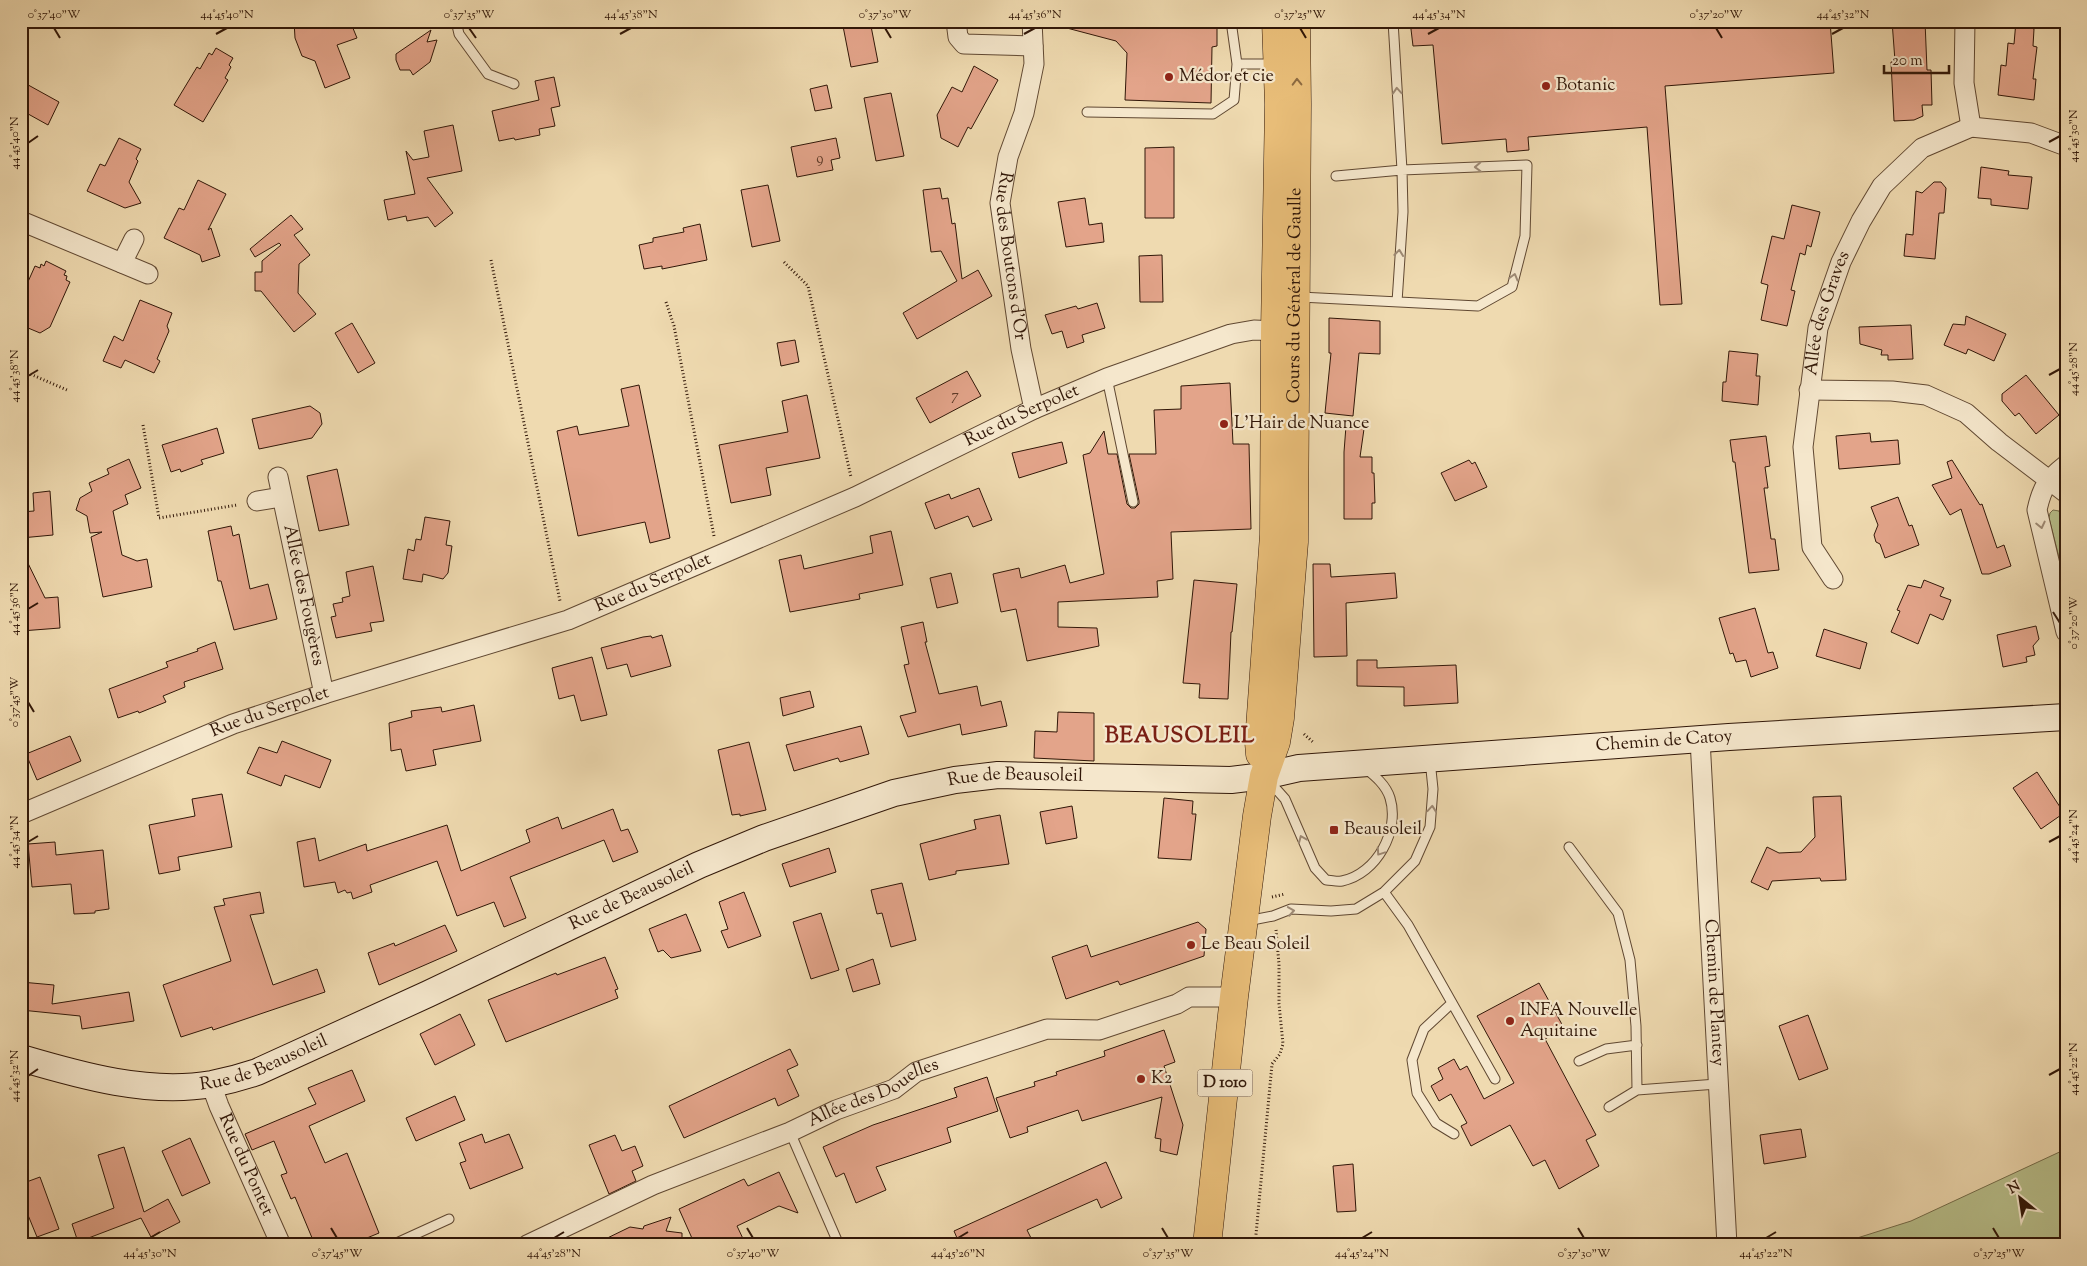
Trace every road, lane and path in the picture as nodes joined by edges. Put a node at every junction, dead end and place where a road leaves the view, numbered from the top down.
1 (456, 21) edge
2 (956, 21) edge
3 (1032, 21) edge
4 (1231, 21) edge
5 (1276, 21) edge
6 (1296, 21) edge
7 (1393, 21) edge
8 (1965, 21) edge
9 (1033, 46) junction
10 (1237, 64) junction
11 (1278, 64) junction
12 (514, 84) dead end
13 (1087, 112) dead end
14 (1971, 127) junction
15 (2066, 146) edge
16 (1402, 170) junction
17 (1336, 176) dead end
18 (21, 221) edge
19 (134, 239) dead end
20 (491, 260) dead end
21 (784, 262) dead end
22 (122, 263) junction
23 (148, 274) dead end
24 (1286, 297) junction
25 (666, 302) dead end
26 (1397, 302) junction
27 (1285, 331) junction
28 (21, 370) edge
29 (1107, 378) junction
30 (67, 390) dead end
31 (1810, 390) junction
32 (1034, 408) junction
33 (143, 425) dead end
34 (2066, 466) edge
35 (278, 477) dead end
36 (2048, 479) junction
37 (2066, 493) edge
38 (281, 496) junction
39 (855, 497) junction
40 (257, 501) joint
41 (1133, 502) dead end
42 (718, 556) junction
43 (1832, 579) dead end
44 (568, 620) junction
45 (2066, 632) edge
46 (324, 694) junction
47 (2066, 717) edge
48 (1700, 739) junction
49 (1430, 758) junction
50 (1361, 765) junction
51 (1264, 776) junction
52 (21, 814) edge
53 (1569, 847) dead end
54 (1271, 889) dead end
55 (1384, 892) junction
56 (1273, 916) junction
57 (1244, 922) junction
58 (1234, 997) junction
59 (1452, 1002) junction
60 (1636, 1045) junction
61 (21, 1058) edge
62 (1579, 1061) dead end
63 (1495, 1079) dead end
64 (211, 1084) junction
65 (1717, 1084) junction
66 (1637, 1090) junction
67 (1609, 1107) dead end
68 (790, 1132) junction
69 (1454, 1134) dead end
70 (449, 1219) dead end
71 (281, 1245) edge
72 (392, 1245) edge
73 (527, 1245) edge
74 (839, 1245) edge
75 (1207, 1245) edge
76 (1255, 1245) edge
77 (1727, 1245) edge

1 - 12 lane
2 - 9 street
3 - 9 street, Rue des Boutons d'Or
4 - 10 lane
5 - 11 main road, Cours du Général de Gaulle / D 1010
24 -> 6 main road, Cours du Général de Gaulle / D 1010
16 -> 7 lane
8 - 14 street
9 - 32 street, Rue des Boutons d'Or
10 - 11 lane
10 - 13 lane
11 - 24 main road, Cours du Général de Gaulle / D 1010
14 - 15 street, Allée des Graves
14 - 31 street, Allée des Graves
16 - 17 lane
26 -> 16 lane
26 -> 16 lane
18 - 22 street
19 - 22 street
20 - 44 path
21 - 39 path
22 - 23 street
24 - 26 lane
24 - 27 main road, Cours du Général de Gaulle / D 1010
25 - 42 path
27 - 29 street, Rue du Serpolet
27 - 51 main road, Cours du Général de Gaulle / D 1010
27 - 51 main road, Cours du Général de Gaulle / D 1010
28 - 30 path
29 - 32 street, Rue du Serpolet
29 - 41 lane
31 - 36 street, Allée des Graves
31 - 43 street
32 - 39 street, Rue du Serpolet
33 - 40 path
34 - 36 street
35 - 38 street, Allée des Fougères
36 - 37 street, Allée des Graves
36 -> 45 street
38 - 40 street
38 - 46 street, Allée des Fougères
39 - 42 street, Rue du Serpolet
42 - 44 street, Rue du Serpolet
44 - 46 street, Rue du Serpolet
46 - 52 street, Rue du Serpolet
47 - 48 street, Chemin de Catoy
48 - 49 street, Chemin de Catoy
48 - 65 street, Chemin de Plantey
49 - 50 street, Chemin de Catoy
55 -> 49 lane
50 - 51 street, Chemin de Catoy
50 -> 51 lane
51 - 57 main road, Cours du Général de Gaulle / D 1010
51 - 64 street, Rue de Beausoleil
53 - 60 lane
54 - 56 path
56 -> 55 lane
55 - 59 lane
56 - 57 lane
56 - 76 path
57 - 58 main road, Cours du Général de Gaulle / D 1010
58 - 68 street, Allée des Douelles
58 - 75 main road, Cours du Général de Gaulle / D 1010
59 - 63 lane
59 - 69 lane
60 - 62 lane
60 - 66 lane
61 - 64 street, Rue de Beausoleil
64 - 71 street, Rue du Pontet
65 - 66 lane
65 - 77 street, Chemin de Plantey
66 - 67 lane
68 - 73 street, Allée des Douelles
68 - 74 lane
70 - 72 lane

